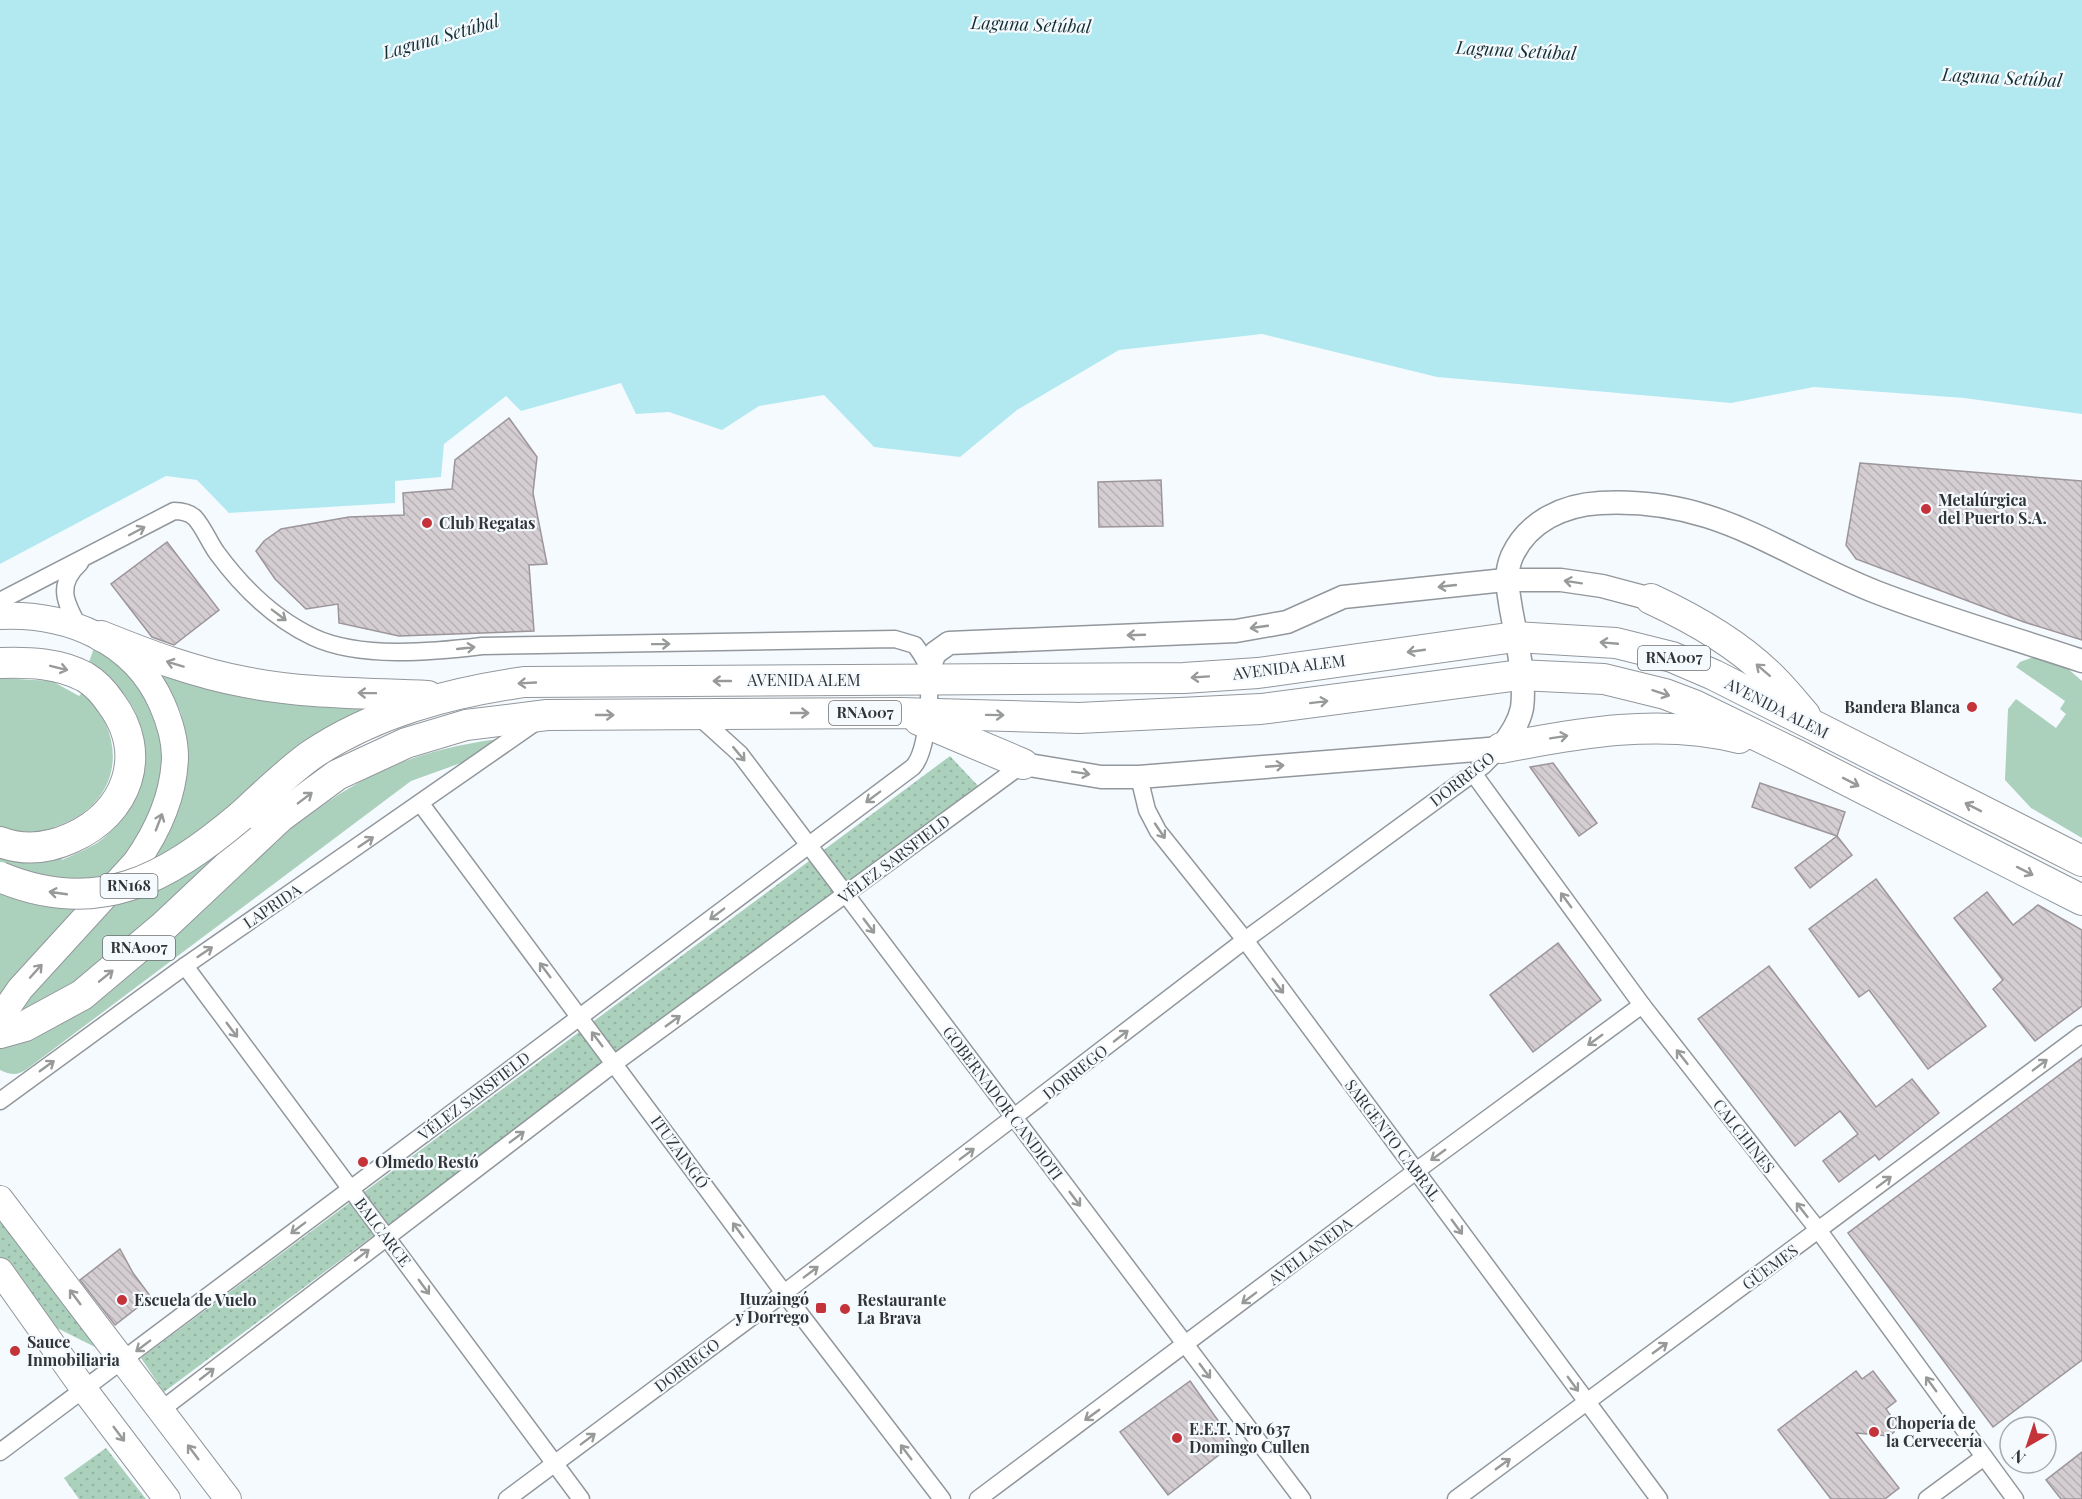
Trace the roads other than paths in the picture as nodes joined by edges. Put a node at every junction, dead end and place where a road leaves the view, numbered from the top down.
1 (85, 558) junction
2 (1505, 580) junction
3 (1651, 599) joint
4 (0, 601) edge
5 (0, 616) edge
6 (90, 632) junction
7 (1515, 637) junction
8 (2082, 661) edge
9 (0, 663) edge
10 (928, 675) junction
11 (1521, 675) junction
12 (446, 696) junction
13 (696, 714) junction
14 (547, 715) junction
15 (920, 717) junction
16 (1817, 729) junction
17 (1501, 748) junction
18 (1799, 756) junction
19 (1023, 764) junction
20 (1473, 773) junction
21 (1139, 777) junction
22 (421, 804) junction
23 (251, 825) junction
24 (0, 842) edge
25 (810, 845) junction
26 (2082, 861) edge
27 (0, 877) edge
28 (846, 896) junction
29 (2082, 900) edge
30 (1245, 940) junction
31 (185, 966) junction
32 (1642, 1005) junction
33 (580, 1017) junction
34 (0, 1018) edge
35 (0, 1033) edge
36 (2082, 1034) edge
37 (615, 1063) junction
38 (0, 1101) edge
39 (1014, 1118) junction
40 (1416, 1171) junction
41 (350, 1189) junction
42 (0, 1199) edge
43 (1819, 1231) junction
44 (387, 1236) junction
45 (0, 1270) edge
46 (784, 1293) junction
47 (1186, 1346) junction
48 (124, 1360) junction
49 (82, 1388) junction
50 (1587, 1402) junction
51 (161, 1410) junction
52 (0, 1452) edge
53 (1984, 1457) junction
54 (554, 1464) junction
55 (167, 1499) edge
56 (228, 1499) edge
57 (507, 1499) edge
58 (581, 1499) edge
59 (942, 1499) edge
60 (978, 1499) edge
61 (1302, 1499) edge
62 (1456, 1499) edge
63 (1659, 1499) edge
64 (1927, 1499) edge
65 (2015, 1499) edge

1 - 4 street
1 - 6 street
1 -> 10 street
3 -> 2 street
2 - 7 street, DORREGO
2 - 8 street
2 -> 10 street
16 -> 3 highway
5 - 6 main road
12 -> 6 highway
34 -> 6 main road
7 -> 10 highway, AVENIDA ALEM / RNA007
7 - 11 street, DORREGO
16 -> 7 highway, AVENIDA ALEM / RNA007
9 -> 24 highway
10 -> 12 highway, AVENIDA ALEM / RNA007
10 - 15 street
15 -> 11 highway, AVENIDA ALEM / RNA007
11 - 17 street, DORREGO
11 -> 18 highway, AVENIDA ALEM / RNA007
12 - 23 highway, RN168
14 -> 13 highway, AVENIDA ALEM / RNA007
13 -> 15 highway, AVENIDA ALEM / RNA007
13 -> 25 street, GOBERNADOR CANDIOTI
14 - 22 street, LAPRIDA
23 -> 14 highway, RNA007
15 - 19 highway
15 -> 25 street, VÉLEZ SARSFIELD
26 -> 16 highway, AVENIDA ALEM / RNA007
17 -> 18 highway
17 - 20 street, DORREGO
21 -> 17 street
18 -> 29 highway, AVENIDA ALEM / RNA007
19 -> 21 street
19 - 28 street, VÉLEZ SARSFIELD
20 - 30 street, DORREGO
32 -> 20 street, CALCHINES
21 -> 30 street, SARGENTO CABRAL
31 -> 22 street, LAPRIDA
33 -> 22 street, ITUZAINGÓ
23 -> 27 highway, RN168, bridge
35 -> 23 highway, RNA007
25 - 28 street, GOBERNADOR CANDIOTI
25 -> 33 street, VÉLEZ SARSFIELD
37 -> 28 street, VÉLEZ SARSFIELD
28 -> 39 street, GOBERNADOR CANDIOTI
39 -> 30 street, DORREGO
30 -> 40 street, SARGENTO CABRAL
38 -> 31 street, LAPRIDA
31 -> 41 street, BALCARCE
32 -> 40 street, AVELLANEDA
43 -> 32 street, CALCHINES
37 -> 33 street, ITUZAINGÓ
33 - 41 street, VÉLEZ SARSFIELD
43 -> 36 street, GÜEMES
44 -> 37 street, VÉLEZ SARSFIELD
46 -> 37 street, ITUZAINGÓ
46 -> 39 street, DORREGO
39 -> 47 street, GOBERNADOR CANDIOTI
40 -> 47 street, AVELLANEDA
40 -> 50 street, SARGENTO CABRAL
41 - 44 street, BALCARCE
41 -> 48 street, VÉLEZ SARSFIELD
48 -> 42 main road
50 -> 43 street, GÜEMES
53 -> 43 street, CALCHINES
51 -> 44 street, VÉLEZ SARSFIELD
44 -> 54 street, BALCARCE
45 - 49 main road
54 -> 46 street, DORREGO
59 -> 46 street, ITUZAINGÓ
47 -> 60 street, AVELLANEDA
47 -> 61 street, GOBERNADOR CANDIOTI
48 - 49 street, VÉLEZ SARSFIELD
48 - 51 main road
49 - 52 street, VÉLEZ SARSFIELD
49 -> 55 main road
62 -> 50 street, GÜEMES
50 - 63 street, SARGENTO CABRAL
56 -> 51 main road
53 - 64 street
53 - 65 street, CALCHINES
54 - 57 street, DORREGO
54 - 58 street, BALCARCE

